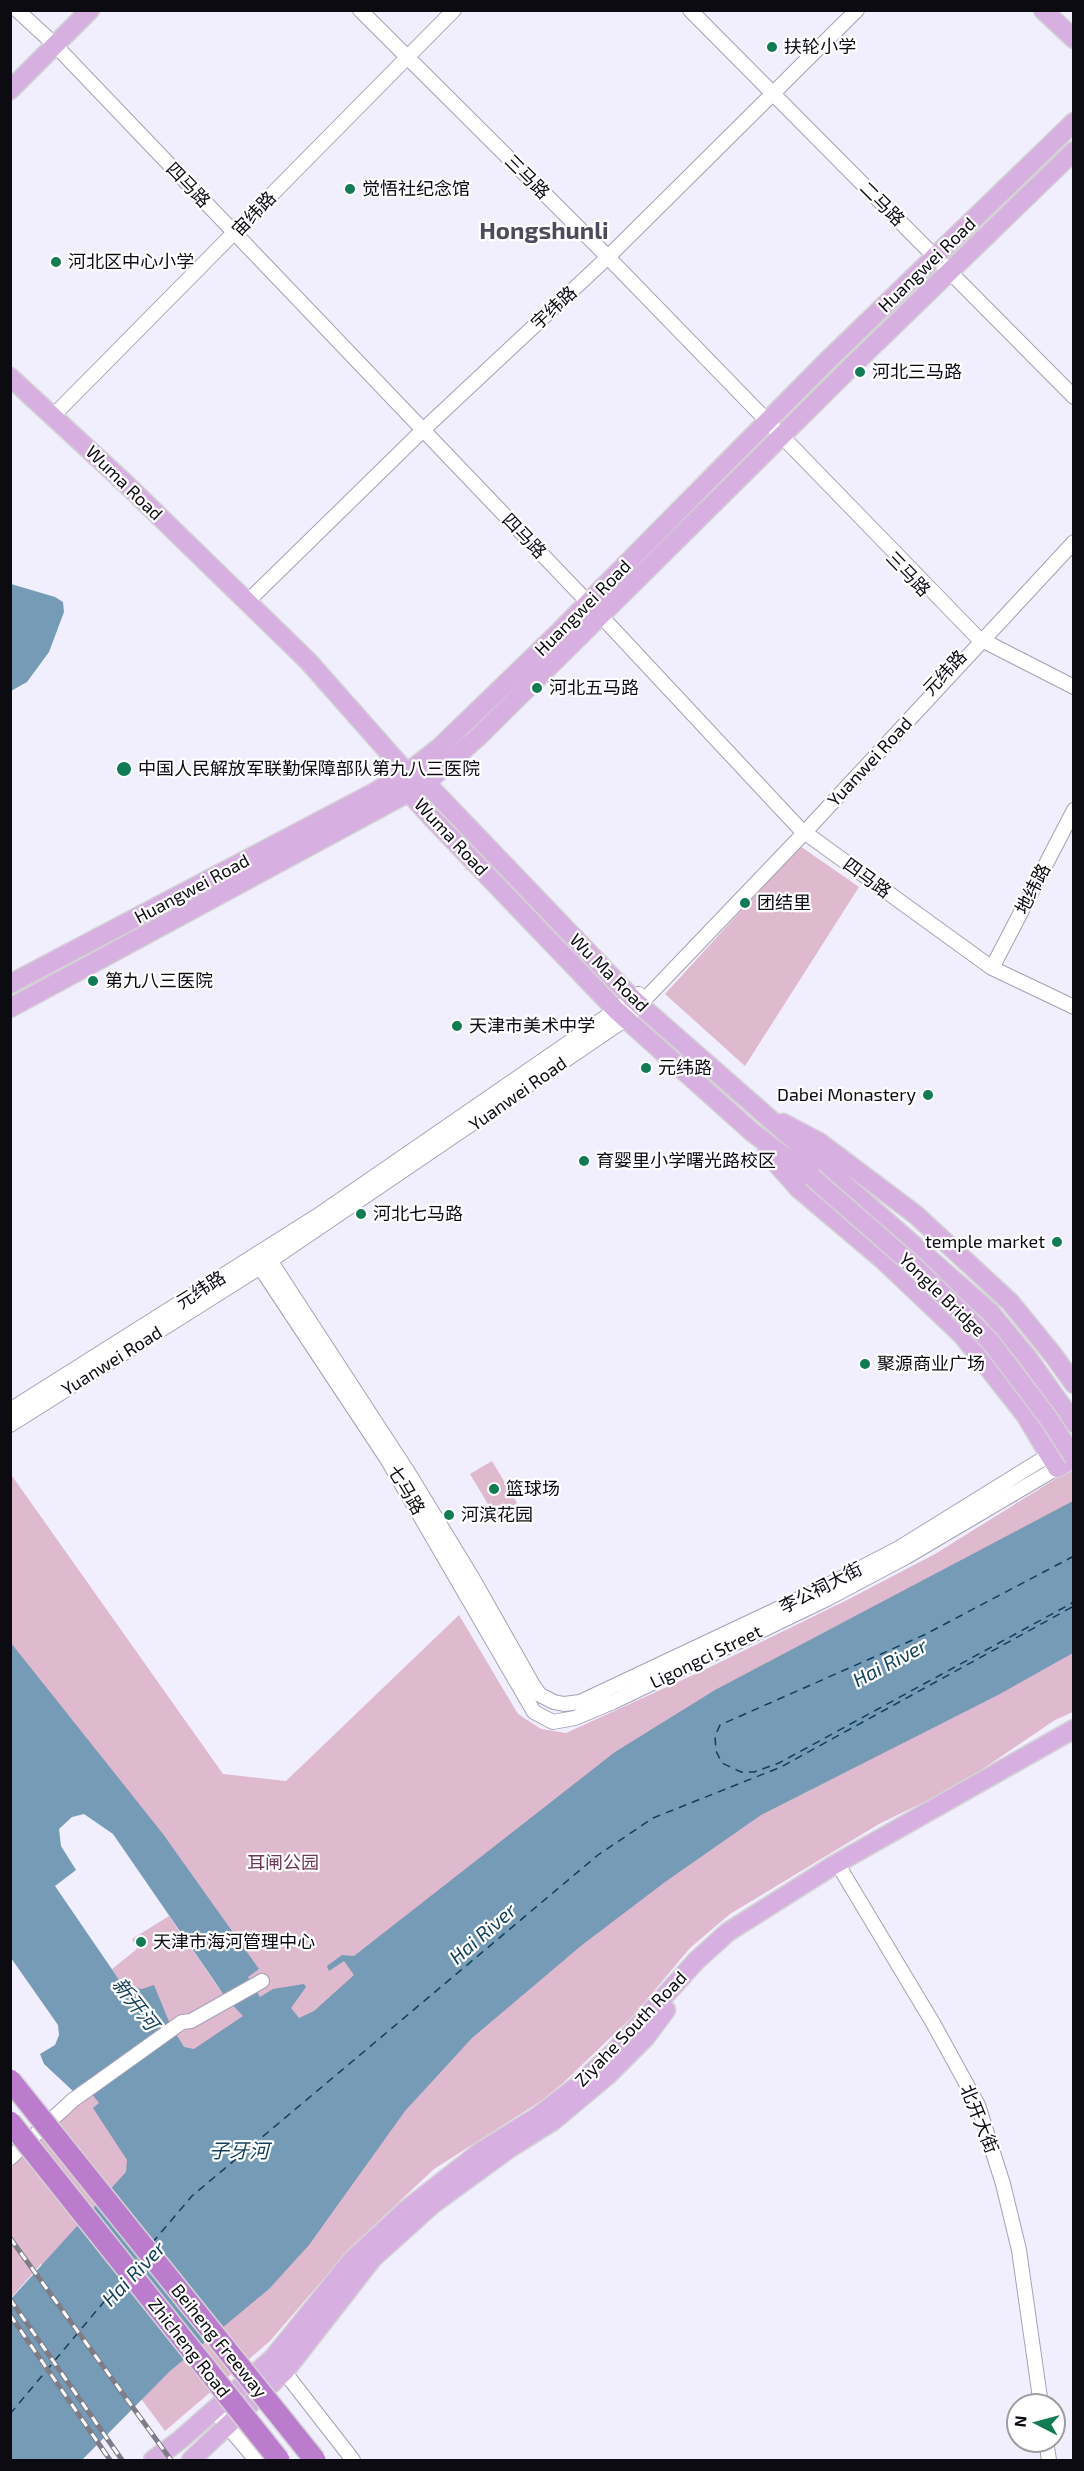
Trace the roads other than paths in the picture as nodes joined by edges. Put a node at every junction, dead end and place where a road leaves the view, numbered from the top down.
1 (17, 10) edge
2 (90, 10) edge
3 (360, 10) edge
4 (454, 10) edge
5 (690, 10) edge
6 (857, 10) edge
7 (1043, 10) edge
8 (1074, 39) edge
9 (55, 45) junction
10 (406, 57) junction
11 (10, 90) edge
12 (772, 95) junction
13 (1074, 122) edge
14 (1074, 151) edge
15 (235, 234) junction
16 (608, 257) junction
17 (936, 258) junction
18 (950, 272) junction
19 (10, 377) edge
20 (1074, 397) edge
21 (53, 416) junction
22 (768, 423) junction
23 (423, 430) junction
24 (781, 438) junction
25 (1074, 534) edge
26 (1074, 542) edge
27 (247, 602) junction
28 (587, 602) junction
29 (601, 616) junction
30 (978, 637) junction
31 (1074, 687) edge
32 (1074, 693) edge
33 (407, 772) junction
34 (426, 783) junction
35 (410, 794) junction
36 (1074, 810) edge
37 (802, 831) junction
38 (992, 969) junction
39 (10, 984) edge
40 (637, 1002) junction
41 (1074, 1007) edge
42 (10, 1008) edge
43 (622, 1015) junction
44 (765, 1115) junction
45 (752, 1132) junction
46 (816, 1170) junction
47 (262, 1259) junction
48 (1074, 1384) edge
49 (10, 1410) edge
50 (1074, 1423) edge
51 (10, 1425) edge
52 (1074, 1440) edge
53 (1074, 1458) edge
54 (1053, 1462) junction
55 (554, 1702) joint
56 (553, 1722) joint
57 (1074, 1729) edge
58 (1074, 1741) edge
59 (840, 1868) junction
60 (259, 1982) dead end
61 (10, 2080) edge
62 (10, 2094) edge
63 (10, 2122) edge
64 (41, 2132) junction
65 (10, 2158) edge
66 (279, 2364) junction
67 (1039, 2393) edge
68 (214, 2410) junction
69 (229, 2427) junction
70 (153, 2460) edge
71 (191, 2460) edge
72 (256, 2460) edge
73 (279, 2460) edge
74 (315, 2460) edge
75 (353, 2460) edge

1 - 9 street, 四马路
2 - 9 main road
3 - 10 street, 三马路
4 - 10 street, 宙纬路
5 - 12 street, 二马路
6 - 12 street, 宇纬路
7 - 8 main road
9 - 11 main road
9 - 15 street, 四马路
10 - 15 street, 宙纬路
10 - 16 street, 三马路
12 - 16 street, 宇纬路
12 - 17 street, 二马路
13 - 17 main road, Huangwei Road
14 - 18 main road, Huangwei Road
15 - 21 street, 宙纬路
15 - 23 street, 四马路
16 - 22 street, 三马路
16 - 23 street, 宇纬路
17 - 18 street, 二马路
17 - 22 main road, Huangwei Road
18 - 20 street, 二马路
18 - 24 main road, Huangwei Road
19 - 21 main road, Wuma Road
21 - 27 main road, Wuma Road
22 - 24 street, 三马路
22 - 28 main road, Huangwei Road
23 - 27 street, 宇纬路
23 - 28 street, 四马路
24 - 29 main road, Huangwei Road
24 - 30 street, 三马路
25 - 30 street, 元纬路
26 - 30 street, Yuanwei Road
27 - 33 main road, Wuma Road
28 - 29 street, 四马路
28 - 33 main road, Huangwei Road
29 - 34 main road, Huangwei Road
29 - 37 street, 四马路
30 - 31 street, 三马路
30 - 32 street, 三马路
30 - 37 street, Yuanwei Road
33 - 34 main road, Wu Ma Road
33 - 35 main road, Wuma Road
33 - 39 main road, Huangwei Road
34 - 35 main road, Huangwei Road
34 - 40 main road, Wu Ma Road
35 - 42 main road, Huangwei Road
35 - 43 main road, Wuma Road
36 - 38 street, 地纬路
37 - 38 street, 四马路
37 - 40 street, Yuanwei Road
38 - 41 street, 四马路
40 - 43 street, Yuanwei Road
40 - 44 main road, Wu Ma Road
43 - 45 main road, Wuma Road
43 - 47 street, Yuanwei Road
44 - 46 main road, Wu Ma Road
44 - 48 main road
45 - 46 main road, Wuma Road
45 - 54 main road
46 - 50 main road, Yongle Bridge
46 - 53 main road, Yongle Bridge, bridge
47 - 49 street, 元纬路
47 - 51 street, Yuanwei Road
47 - 55 street, 七马路
47 - 56 street, 七马路
52 - 54 main road, 李公祠大街
53 - 54 main road, Ligongci Street
54 - 55 street, 李公祠大街
54 - 56 street, Ligongci Street
57 - 59 main road, Ziyahe South Road
58 - 59 main road, Ziyahe South Road
59 - 66 main road, Ziyahe South Road
59 - 67 street, 北开大街
60 - 64 street
61 - 74 highway, Beiheng Freeway, bridge
62 - 64 street
63 - 73 highway, Zhicheng Road, bridge
64 - 65 street
66 - 68 main road, Ziyahe South Road
66 - 69 main road, Ziyahe South Road
66 - 75 street
68 - 69 street
68 - 70 main road, Ziyahe South Road
69 - 71 main road, Ziyahe South Road
69 - 72 street

